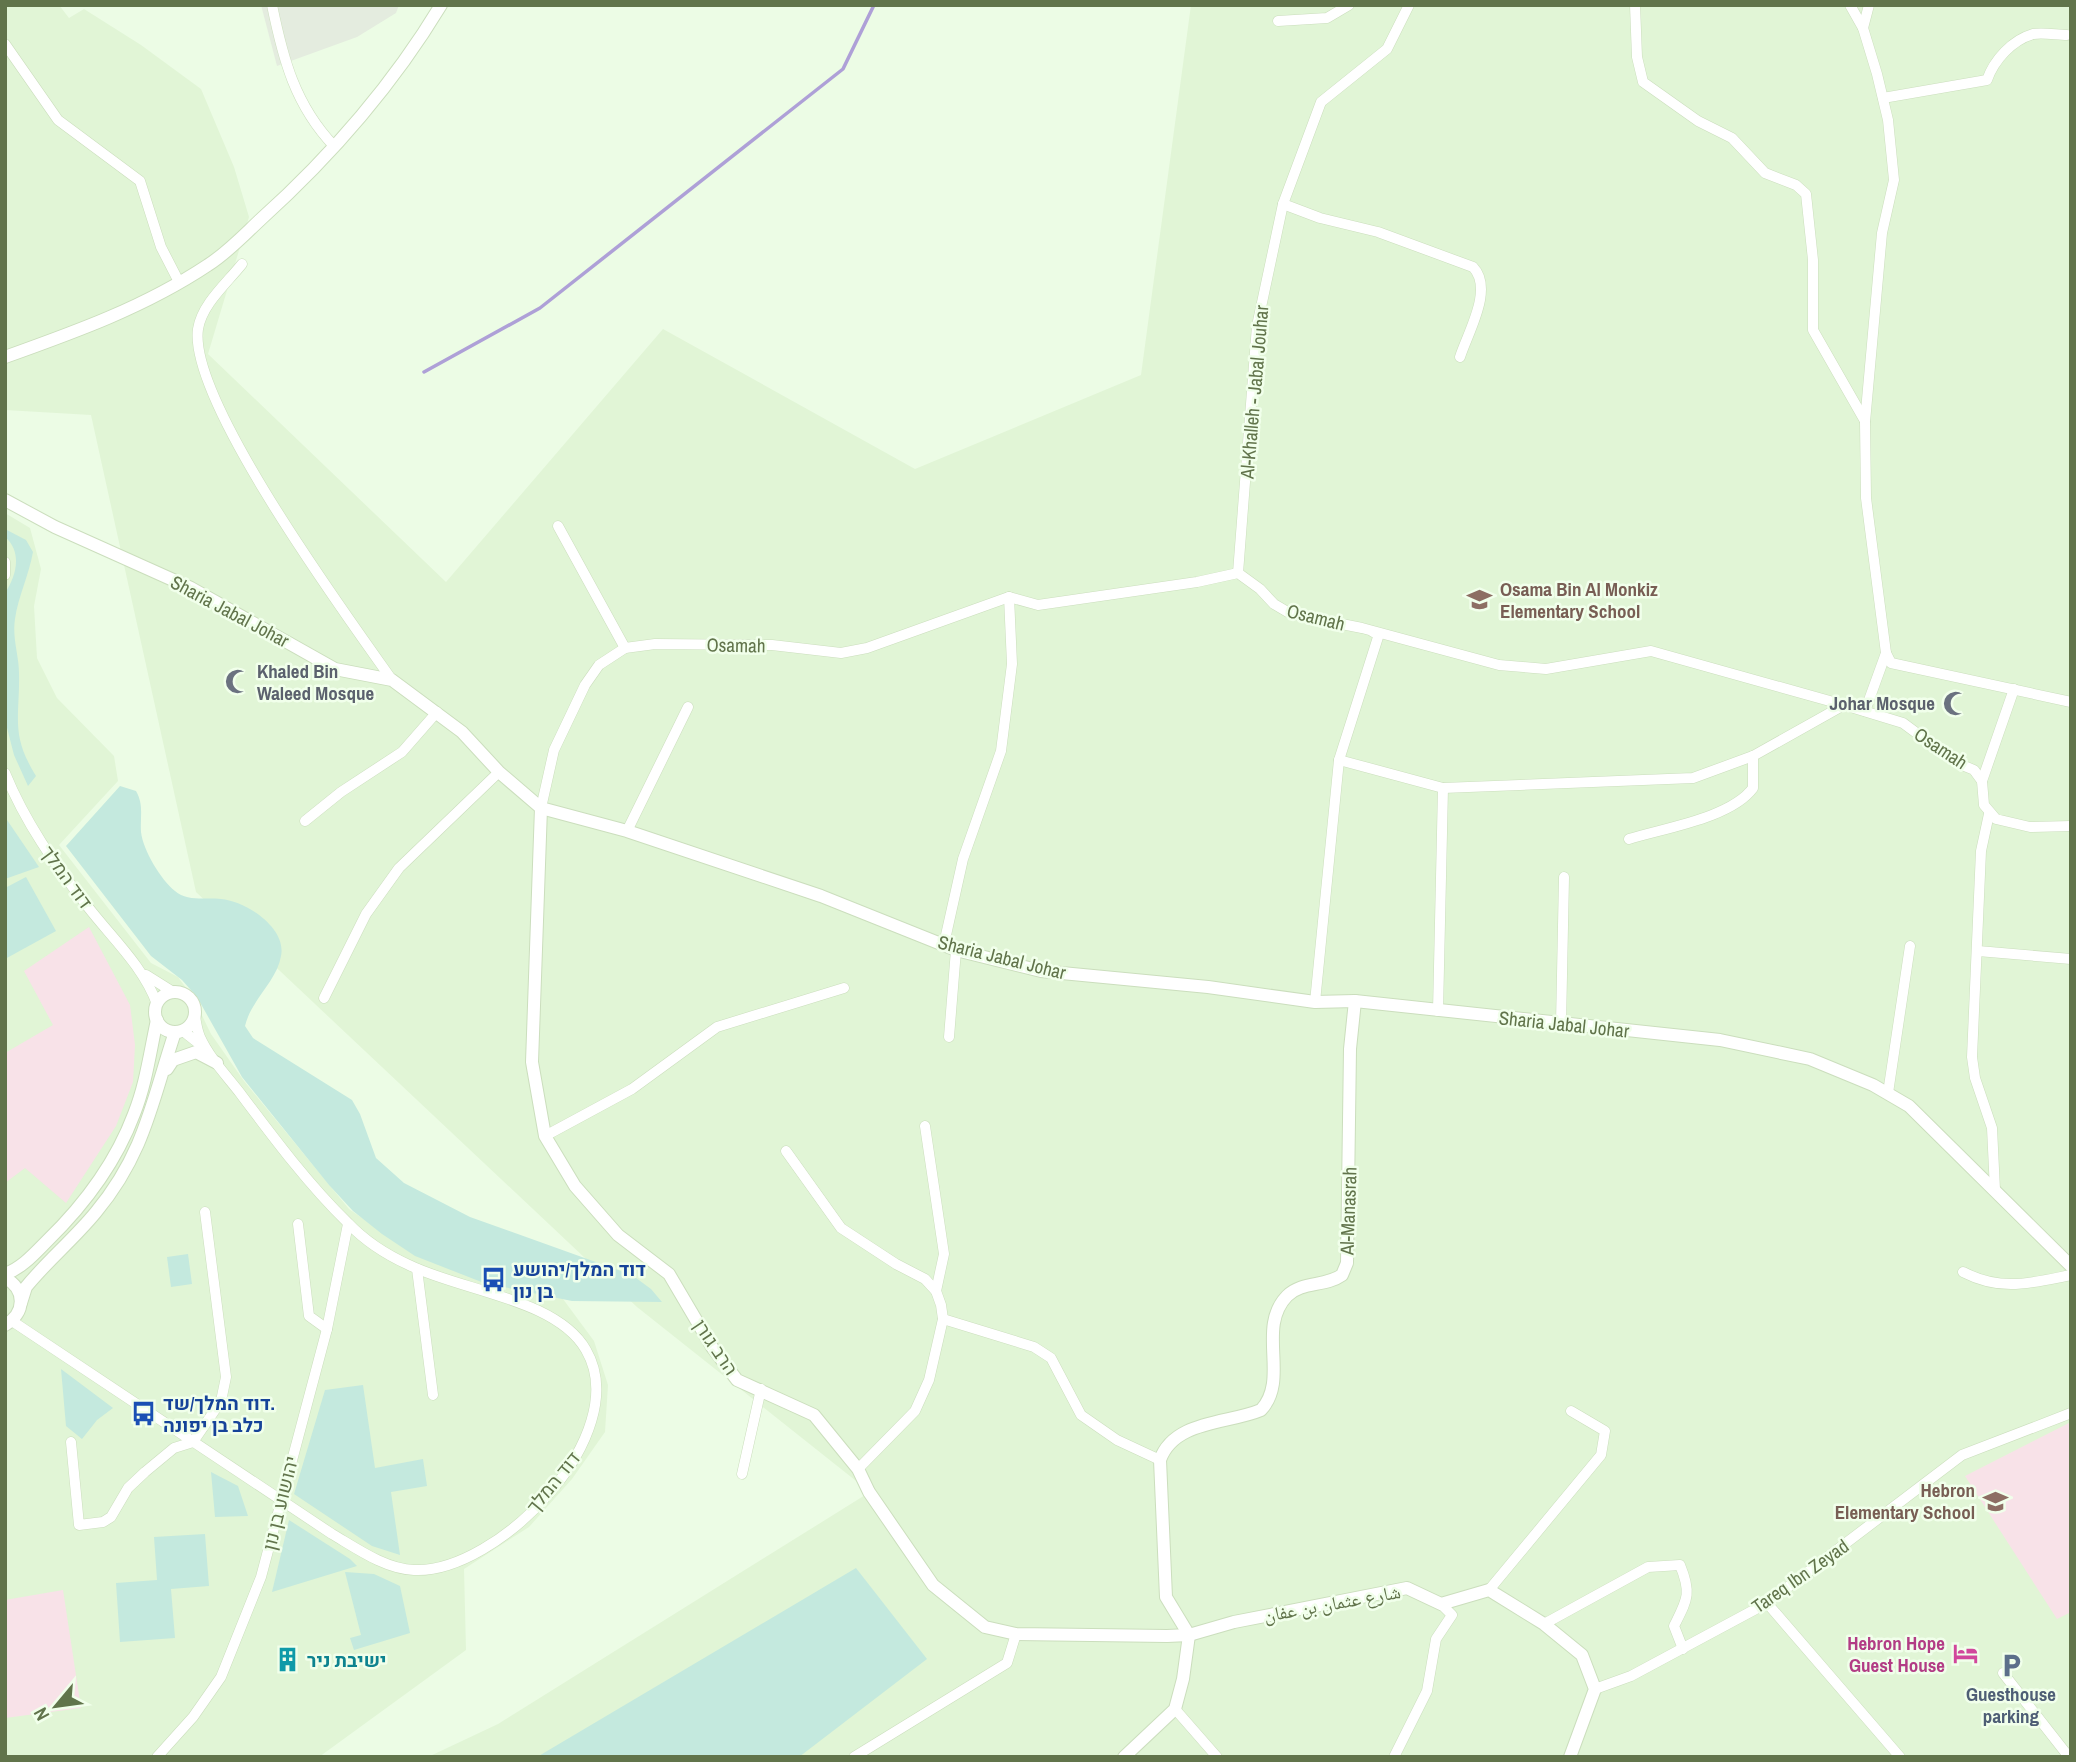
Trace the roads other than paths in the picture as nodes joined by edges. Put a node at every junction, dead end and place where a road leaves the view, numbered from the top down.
1 (272, 5) edge
2 (441, 5) edge
3 (1409, 5) edge
4 (1635, 5) edge
5 (1850, 5) edge
6 (1869, 5) edge
7 (1344, 7) edge
8 (1278, 21) dead end
9 (1863, 29) junction
10 (2067, 35) dead end
11 (5, 44) edge
12 (1883, 98) junction
13 (334, 146) junction
14 (1283, 204) junction
15 (242, 264) dead end
16 (179, 282) junction
17 (5, 357) edge
18 (1460, 357) dead end
19 (1865, 422) junction
20 (5, 500) edge
21 (558, 526) dead end
22 (5, 562) edge
23 (1238, 573) junction
24 (5, 575) edge
25 (1009, 597) junction
26 (1362, 628) junction
27 (625, 648) junction
28 (1885, 653) junction
29 (392, 680) junction
30 (2014, 689) junction
31 (2071, 702) edge
32 (1844, 705) junction
33 (688, 708) dead end
34 (1865, 711) junction
35 (436, 712) junction
36 (1753, 756) junction
37 (1339, 760) junction
38 (499, 772) junction
39 (5, 773) edge
40 (1982, 781) junction
41 (1443, 788) junction
42 (541, 808) junction
43 (1990, 814) junction
44 (305, 821) dead end
45 (2071, 826) edge
46 (627, 831) junction
47 (1629, 839) dead end
48 (1564, 877) dead end
49 (1910, 946) dead end
50 (950, 947) junction
51 (1978, 951) junction
52 (2071, 959) edge
53 (142, 972) junction
54 (844, 988) dead end
55 (173, 992) junction
56 (324, 998) dead end
57 (1355, 1001) junction
58 (1315, 1002) junction
59 (157, 1004) junction
60 (1438, 1011) junction
61 (195, 1016) junction
62 (157, 1020) junction
63 (1561, 1024) junction
64 (179, 1032) junction
65 (948, 1037) dead end
66 (208, 1051) junction
67 (217, 1063) junction
68 (162, 1079) junction
69 (1888, 1093) junction
70 (925, 1126) dead end
71 (545, 1136) junction
72 (786, 1151) dead end
73 (1995, 1190) junction
74 (205, 1212) dead end
75 (298, 1224) dead end
76 (348, 1224) junction
77 (2071, 1266) edge
78 (417, 1269) junction
79 (1963, 1272) dead end
80 (2071, 1275) edge
81 (5, 1276) edge
82 (936, 1291) junction
83 (21, 1303) junction
84 (943, 1320) junction
85 (9, 1323) edge
86 (327, 1329) junction
87 (761, 1389) junction
88 (433, 1395) dead end
89 (1571, 1411) dead end
90 (2071, 1413) edge
91 (71, 1442) dead end
92 (193, 1442) junction
93 (1160, 1460) junction
94 (859, 1469) junction
95 (742, 1474) dead end
96 (280, 1498) junction
97 (1489, 1590) junction
98 (1767, 1603) junction
99 (1441, 1604) junction
100 (1544, 1624) junction
101 (1016, 1634) junction
102 (1189, 1635) junction
103 (1683, 1649) junction
104 (2003, 1673) dead end
105 (1595, 1689) junction
106 (1175, 1709) junction
107 (157, 1757) edge
108 (854, 1757) edge
109 (1124, 1757) edge
110 (1217, 1757) edge
111 (1394, 1757) edge
112 (1570, 1757) edge
113 (1900, 1757) edge
114 (2069, 1757) edge

1 - 13 street
2 - 13 street
3 - 14 street, Al-Khalleh - Jabal Jouhar
4 - 19 street
5 - 9 street
6 - 9 street
7 - 8 street
9 - 12 street
10 - 12 street
11 - 16 street
12 - 19 street
13 - 16 street
14 - 18 street
14 - 23 street, Al-Khalleh - Jabal Jouhar
15 - 29 street
16 - 17 street
19 - 28 street
20 - 29 street, Sharia Jabal Johar
21 - 27 street
22 - 24 street
23 - 25 street
23 - 26 street, Osamah
25 - 27 street, Osamah
25 - 50 street
26 - 32 street, Osamah
26 - 37 street
27 - 42 street, Osamah
28 - 30 street
28 - 34 street
29 - 35 street, Sharia Jabal Johar
30 - 31 street
30 - 40 street
32 - 34 street, Osamah
32 - 36 street
33 - 46 street
34 - 40 street, Osamah
35 - 38 street, Sharia Jabal Johar
35 - 44 street
36 - 41 street
36 - 47 street
37 - 41 street
37 - 58 street
38 - 42 street, Sharia Jabal Johar
38 - 56 street
39 - 53 street, דוד המלך
40 - 43 street, Osamah
41 - 60 street
42 - 46 street, Sharia Jabal Johar
42 - 71 street, הרב גורן
43 - 45 street
43 - 51 street
46 - 50 street, Sharia Jabal Johar
48 - 63 street
49 - 69 street
50 - 58 street, Sharia Jabal Johar
50 - 65 street
51 - 52 street
51 - 73 street
53 - 55 street, דוד המלך
53 - 59 street, דוד המלך
54 - 71 street
55 - 59 street
55 - 61 street
57 - 58 street, Sharia Jabal Johar
57 - 60 street, Sharia Jabal Johar
57 - 93 street, Al-Manasrah
59 - 62 street
60 - 63 street, Sharia Jabal Johar
61 - 64 street
61 - 66 street, דוד המלך
62 - 64 street
62 - 81 street
63 - 69 street, Sharia Jabal Johar
64 - 66 street, דוד המלך
64 - 68 street
66 - 67 street, דוד המלך
67 - 68 street
67 - 76 street, דוד המלך
68 - 83 street
69 - 73 street, Sharia Jabal Johar
70 - 82 street
71 - 87 street, הרב גורן
72 - 82 street
73 - 77 street, Sharia Jabal Johar
74 - 92 street
75 - 86 street
76 - 78 street, דוד המלך
76 - 86 street, יהושוע בן נון
78 - 88 street
78 - 96 street, דוד המלך
79 - 80 street
81 - 83 street
82 - 84 street
83 - 85 street
84 - 93 street
84 - 94 street
85 - 92 street, דוד המלך
86 - 96 street, יהושוע בן נון
87 - 94 street, הרב גורן
87 - 95 street
89 - 97 street
90 - 98 street, Tareq Ibn Zeyad
91 - 92 street
92 - 96 street, דוד המלך
93 - 102 street
94 - 101 street, הרב גורן
96 - 107 street, יהושוע בן נון
97 - 99 street
97 - 100 street
98 - 103 street, Tareq Ibn Zeyad
98 - 113 street
99 - 102 street, شارع عثمان بن عفان
99 - 111 street
100 - 103 street
100 - 105 street
101 - 102 street, הרב גורן
101 - 108 street
102 - 106 street
103 - 105 street, Tareq Ibn Zeyad
104 - 114 street
105 - 112 street
106 - 109 street
106 - 110 street

